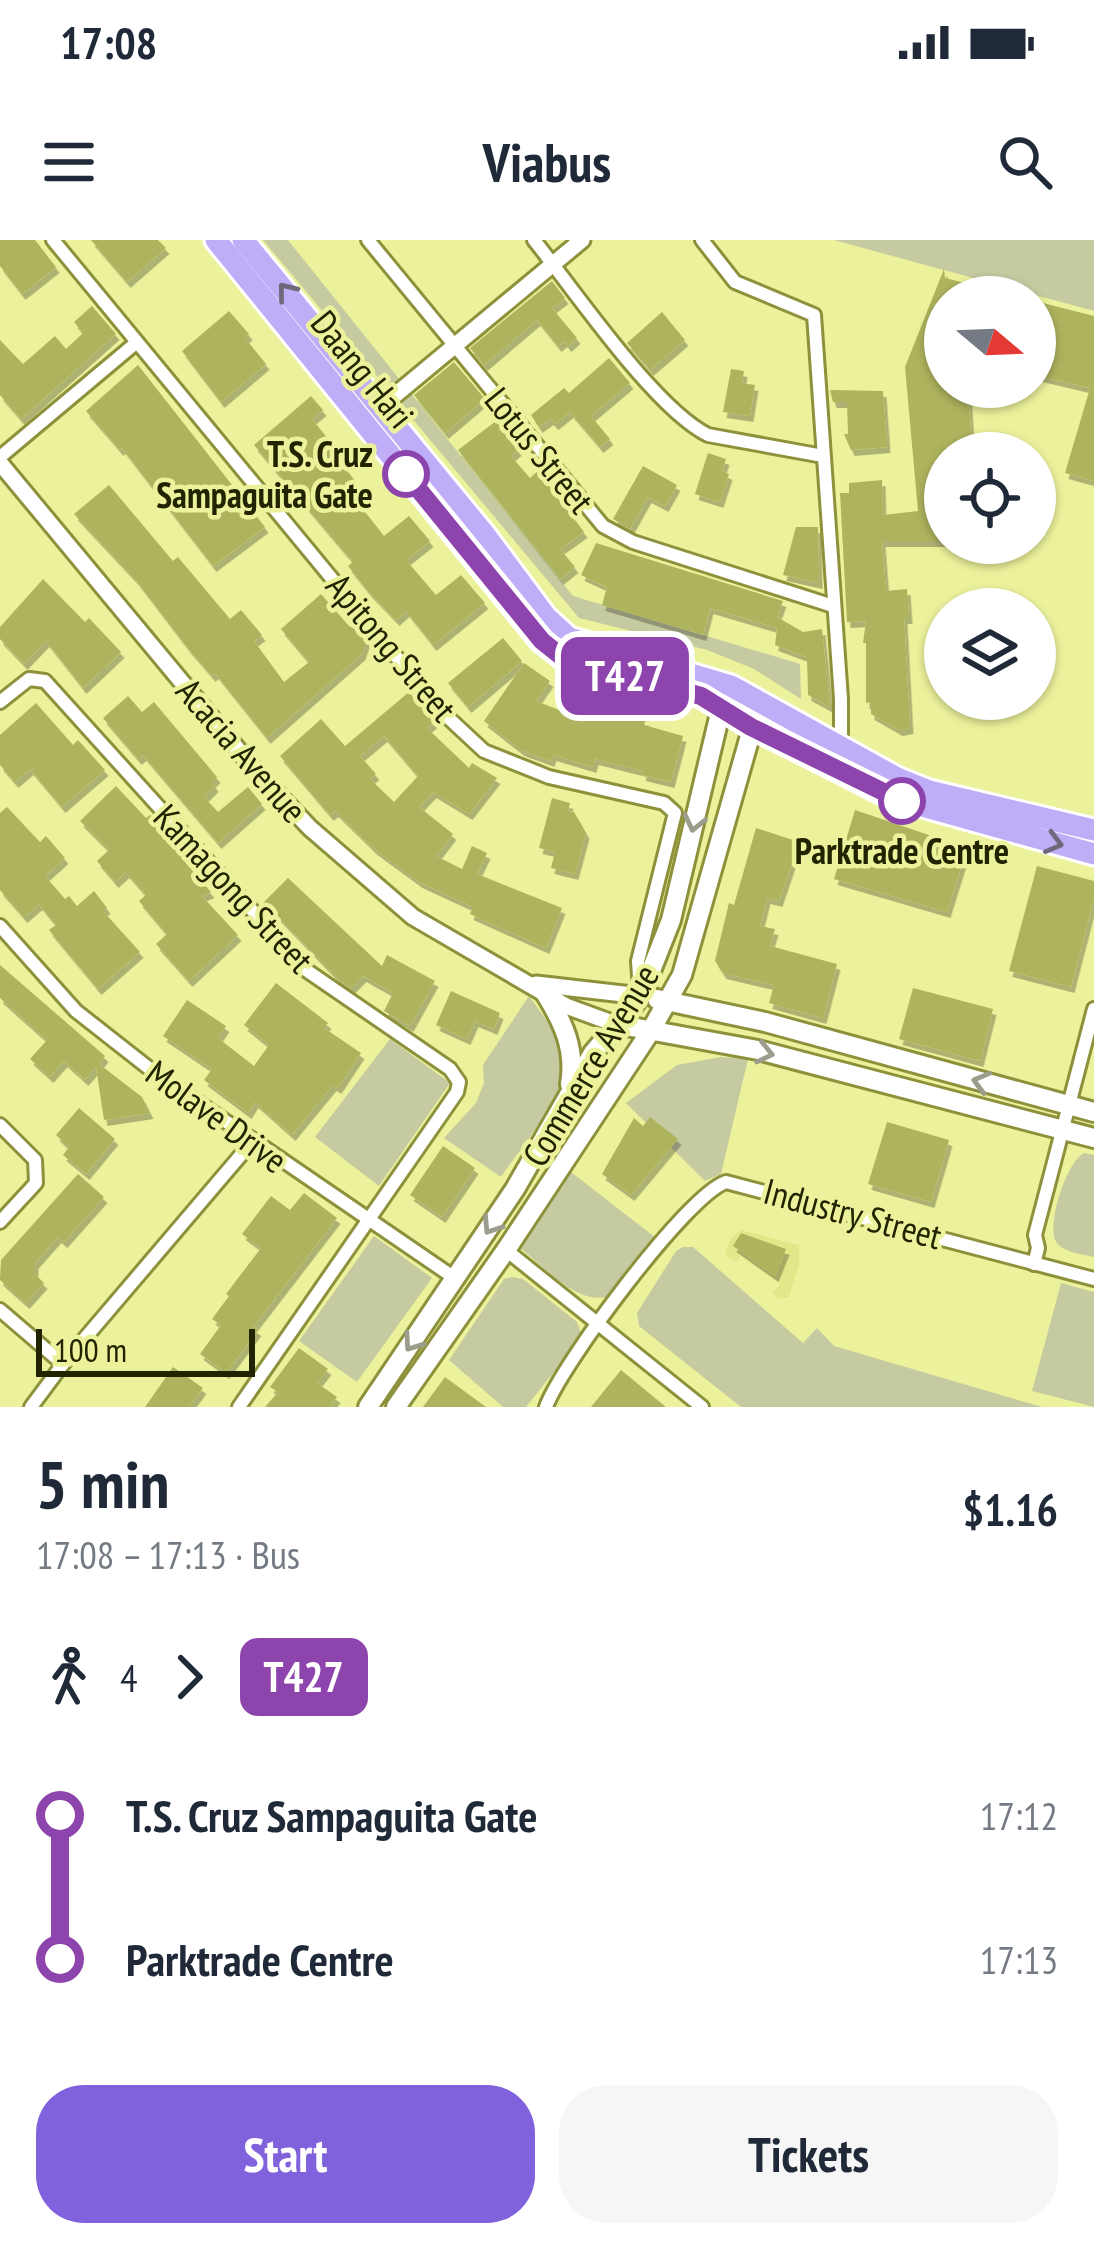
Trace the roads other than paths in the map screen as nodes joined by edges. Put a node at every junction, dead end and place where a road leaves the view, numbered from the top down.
1 (53, 240) edge
2 (216, 240) edge
3 (244, 240) edge
4 (368, 240) edge
5 (535, 240) edge
6 (582, 240) edge
7 (702, 240) edge
8 (554, 264) junction
9 (137, 343) junction
10 (455, 344) junction
11 (381, 407) junction
12 (363, 422) junction
13 (823, 456) junction
14 (0, 460) edge
15 (833, 606) junction
16 (731, 686) junction
17 (760, 700) junction
18 (0, 702) edge
19 (721, 710) junction
20 (751, 727) junction
21 (841, 746) junction
22 (1094, 830) edge
23 (1094, 854) edge
24 (0, 926) edge
25 (538, 988) junction
26 (640, 996) junction
27 (668, 1001) junction
28 (1094, 1009) edge
29 (616, 1024) junction
30 (650, 1032) junction
31 (566, 1099) junction
32 (1069, 1106) junction
33 (1094, 1112) edge
34 (0, 1125) edge
35 (1062, 1130) junction
36 (1094, 1138) edge
37 (252, 1142) junction
38 (368, 1221) junction
39 (0, 1222) edge
40 (1035, 1235) junction
41 (506, 1250) junction
42 (1013, 1259) junction
43 (1034, 1264) junction
44 (1094, 1279) edge
45 (456, 1280) junction
46 (0, 1310) edge
47 (599, 1322) junction
48 (63, 1364) junction
49 (31, 1407) edge
50 (239, 1407) edge
51 (368, 1407) edge
52 (396, 1407) edge
53 (546, 1407) edge
54 (702, 1407) edge

1 - 9 street, Apitong Street
2 - 12 main road, Daang Hari
11 -> 3 main road, Daang Hari
4 - 10 street, Lotus Street
5 - 8 street
6 - 8 street
7 - 13 street
8 - 10 street
8 - 13 street
9 - 14 street
9 - 26 street, Apitong Street
10 - 11 street
10 - 15 street, Lotus Street
11 - 12 street
11 - 16 main road, Daang Hari
12 - 19 main road, Daang Hari
13 - 15 street
14 - 25 street, Acacia Avenue
15 - 21 street
16 - 17 main road, Daang Hari
16 - 19 main road, Commerce Avenue
17 - 20 main road, Commerce Avenue
17 - 21 main road, Daang Hari
18 - 38 street, Kamagong Street
19 - 20 main road, Daang Hari
19 -> 26 main road, Commerce Avenue
20 -> 23 main road, Daang Hari
20 - 27 main road, Commerce Avenue
21 - 22 main road, Daang Hari
24 - 37 street, Molave Drive
25 - 26 street, Acacia Avenue
25 - 29 street, Acacia Avenue
25 - 31 main road
26 - 27 main road, Acacia Avenue
26 - 29 main road, Commerce Avenue
27 - 30 main road, Commerce Avenue
32 -> 27 main road, Acacia Avenue
28 - 32 street
29 - 30 main road, Acacia Avenue
29 - 31 main road, Commerce Avenue
30 -> 35 main road, Acacia Avenue
30 - 41 main road, Commerce Avenue
31 -> 45 main road, Commerce Avenue
32 - 33 main road, Acacia Avenue
32 - 35 street
34 - 39 street
35 - 36 main road, Acacia Avenue
35 - 40 street
37 - 38 street, Molave Drive
37 - 48 street
38 - 45 street, Molave Drive
38 - 50 street, Kamagong Street
40 - 42 street
40 - 43 street
41 - 47 street
41 - 52 main road, Commerce Avenue
42 - 43 street, Industry Street
42 - 47 street, Industry Street
43 - 44 street, Industry Street
45 -> 51 main road, Commerce Avenue
46 - 48 street
47 - 53 street
47 - 54 street
48 - 49 street

